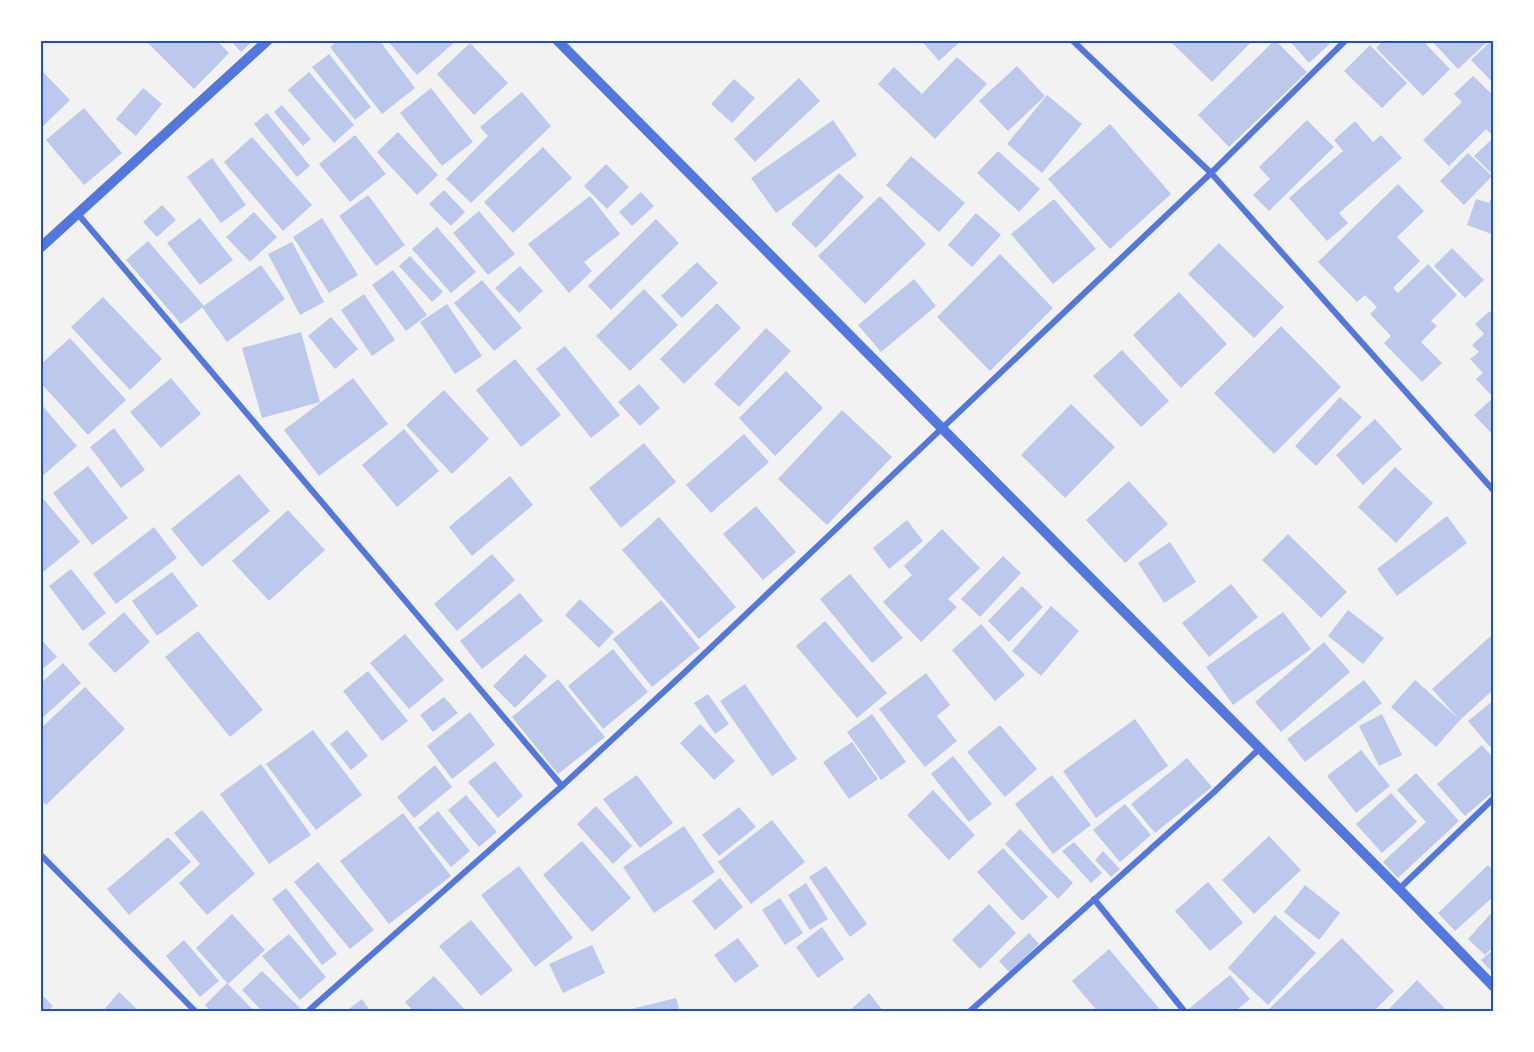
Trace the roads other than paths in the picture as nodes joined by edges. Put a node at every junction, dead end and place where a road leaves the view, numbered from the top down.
1 (268, 40) edge
2 (557, 40) edge
3 (1072, 40) edge
4 (1346, 40) edge
5 (1211, 173) junction
6 (78, 214) junction
7 (40, 248) edge
8 (942, 428) junction
9 (1494, 490) edge
10 (1259, 748) junction
11 (562, 786) junction
12 (1494, 798) edge
13 (40, 854) edge
14 (1399, 889) junction
15 (1094, 899) junction
16 (1494, 987) edge
17 (196, 1011) edge
18 (307, 1011) edge
19 (969, 1011) edge
20 (1185, 1011) edge

1 - 6 street
2 - 8 street
3 - 5 street
4 - 5 street
5 - 8 street
5 - 9 street
6 - 7 street
6 - 11 street
8 - 10 street
8 - 11 street
10 - 14 street
10 - 15 street
11 - 18 street
12 - 14 street
13 - 17 street
14 - 16 street
15 - 19 street
15 - 20 street

